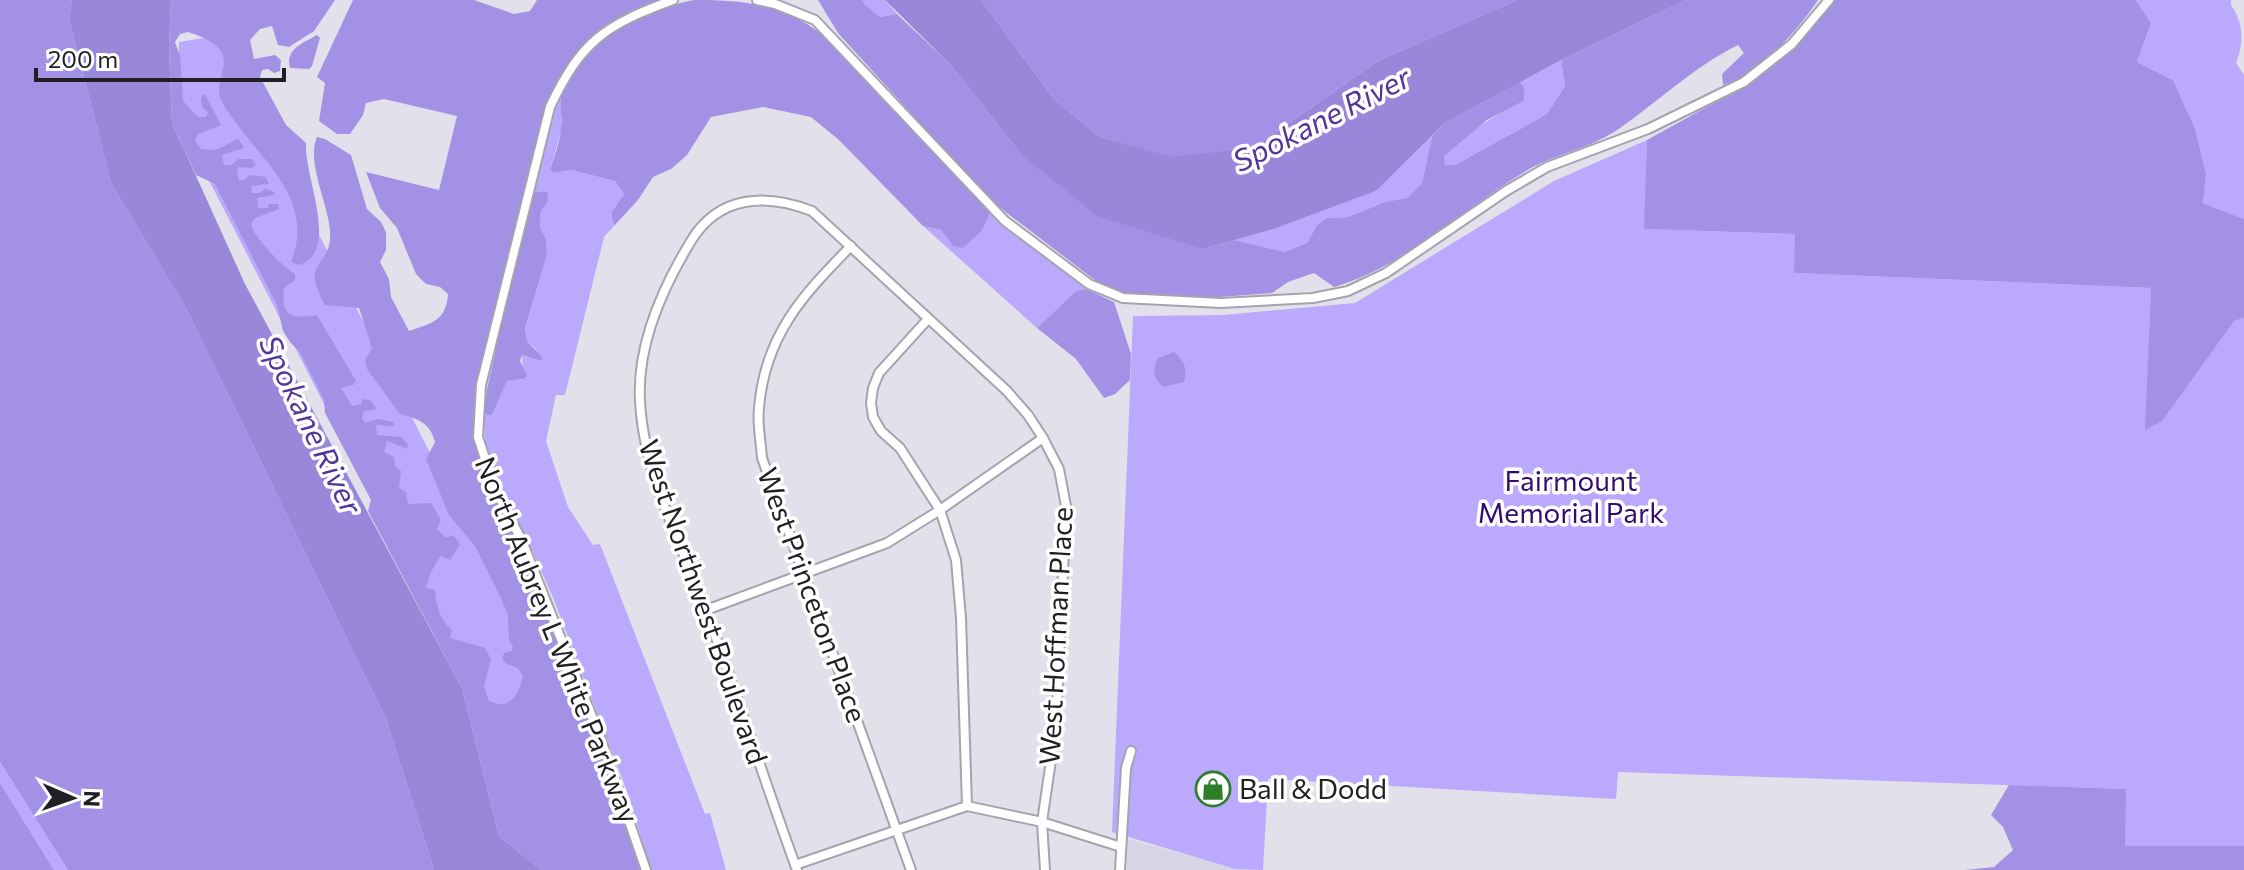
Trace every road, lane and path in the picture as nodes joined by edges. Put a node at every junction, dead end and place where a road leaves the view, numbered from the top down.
1 (673, 0) edge
2 (757, 0) edge
3 (1829, 0) edge
4 (851, 246) junction
5 (928, 319) junction
6 (1043, 438) junction
7 (940, 510) junction
8 (805, 573) junction
9 (706, 610) junction
10 (1131, 751) dead end
11 (967, 806) junction
12 (1042, 822) junction
13 (895, 829) junction
14 (1121, 847) junction
15 (796, 867) edge
16 (646, 870) edge
17 (911, 870) edge
18 (1045, 870) edge
19 (1120, 870) edge

1 - 16 street, North Aubrey L White Parkway
2 - 3 street
4 - 5 street, West Hoffman Place
4 - 8 street, West Princeton Place
4 - 9 street, West Northwest Boulevard
5 - 6 street, West Hoffman Place
5 - 7 street
6 - 7 street
6 - 12 street, West Hoffman Place
7 - 8 street
7 - 11 street
8 - 9 street
8 - 13 street, West Princeton Place
9 - 15 street, West Northwest Boulevard
10 - 14 street
11 - 12 street
11 - 13 street
12 - 14 street
12 - 18 street, West Hoffman Place
13 - 15 street
13 - 17 street, West Princeton Place
14 - 19 street

